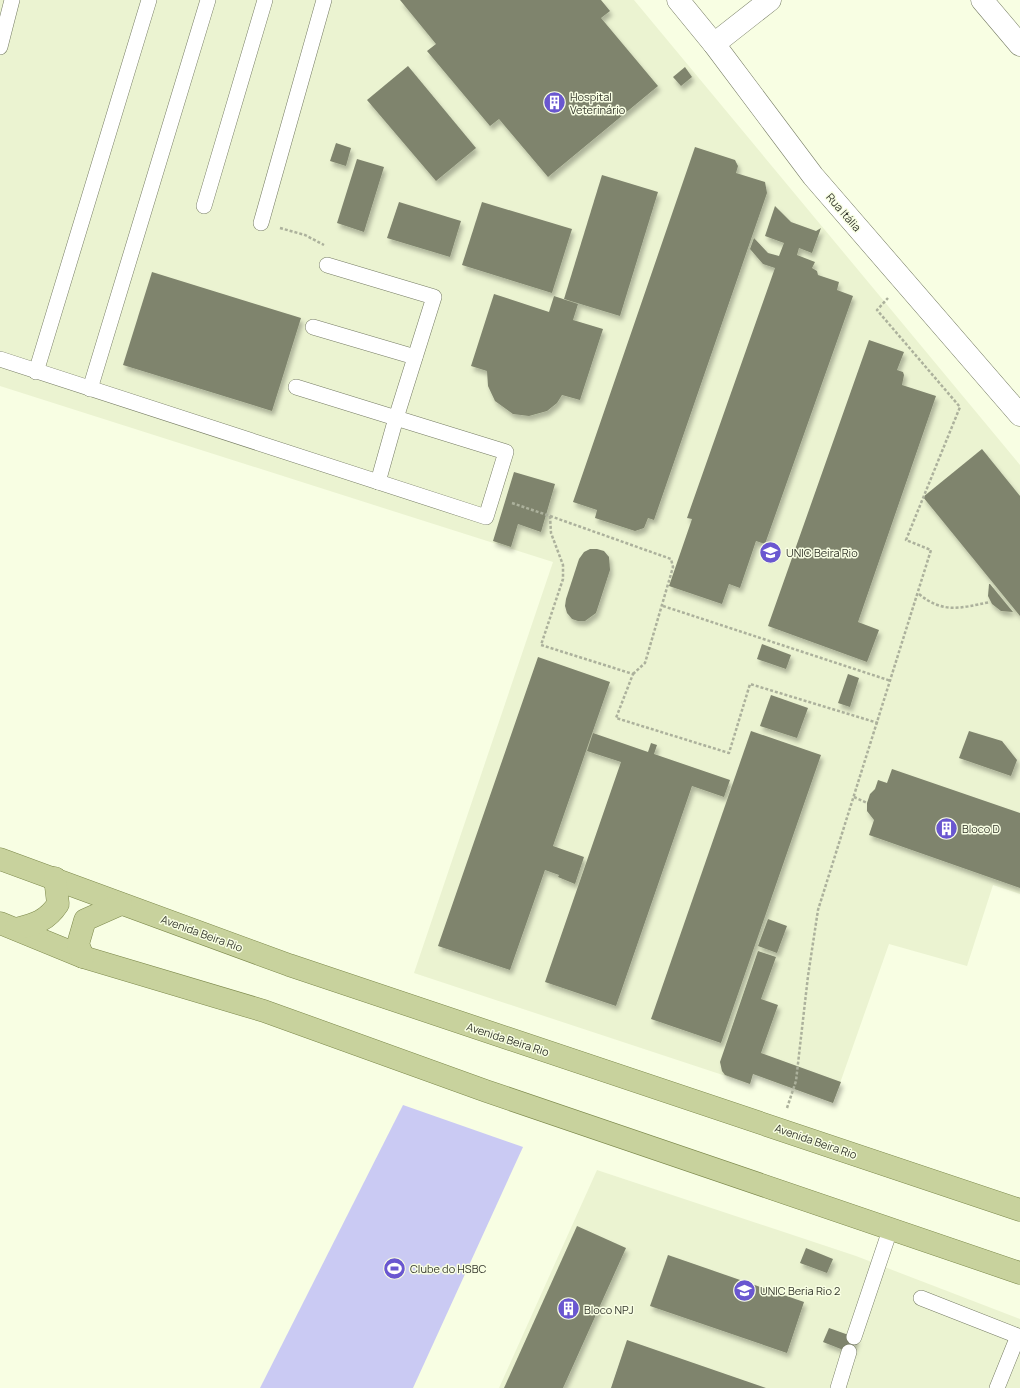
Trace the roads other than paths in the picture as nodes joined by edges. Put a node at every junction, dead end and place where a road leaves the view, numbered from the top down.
1 (12, 0) edge
2 (149, 0) edge
3 (208, 0) edge
4 (265, 0) edge
5 (324, 0) edge
6 (678, 0) edge
7 (770, 0) edge
8 (992, 5) edge
9 (714, 44) junction
10 (1020, 45) edge
11 (0, 48) edge
12 (204, 206) dead end
13 (261, 223) road end
14 (334, 267) road end
15 (313, 327) dead end
16 (415, 358) junction
17 (0, 359) edge
18 (36, 372) junction
19 (296, 387) dead end
20 (90, 389) junction
21 (1020, 415) edge
22 (396, 418) junction
23 (378, 482) junction
24 (0, 859) edge
25 (55, 878) junction
26 (121, 904) junction
27 (8, 926) edge
28 (83, 957) junction
29 (1020, 1210) edge
30 (890, 1230) junction
31 (1020, 1273) edge
32 (921, 1298) dead end
33 (854, 1337) dead end
34 (849, 1352) dead end
35 (838, 1388) edge
36 (997, 1388) edge

1 - 11 lane
2 - 18 lane
3 - 20 lane
4 - 12 lane
5 - 13 lane
6 - 9 street, Rua Itália
7 - 9 street
8 - 10 street
9 - 21 street, Rua Itália
14 - 16 lane
15 - 16 lane
16 - 22 lane
17 - 18 lane
18 - 20 lane
19 - 22 lane
20 - 23 lane
22 - 23 lane
22 - 23 lane
24 - 25 main road, Avenida Beira Rio
25 - 26 main road, Avenida Beira Rio
25 - 27 main road
26 - 28 main road
26 - 29 main road, Avenida Beira Rio
27 - 28 main road
28 - 30 main road
30 - 31 main road
30 - 33 lane
32 - 36 lane
34 - 35 lane

